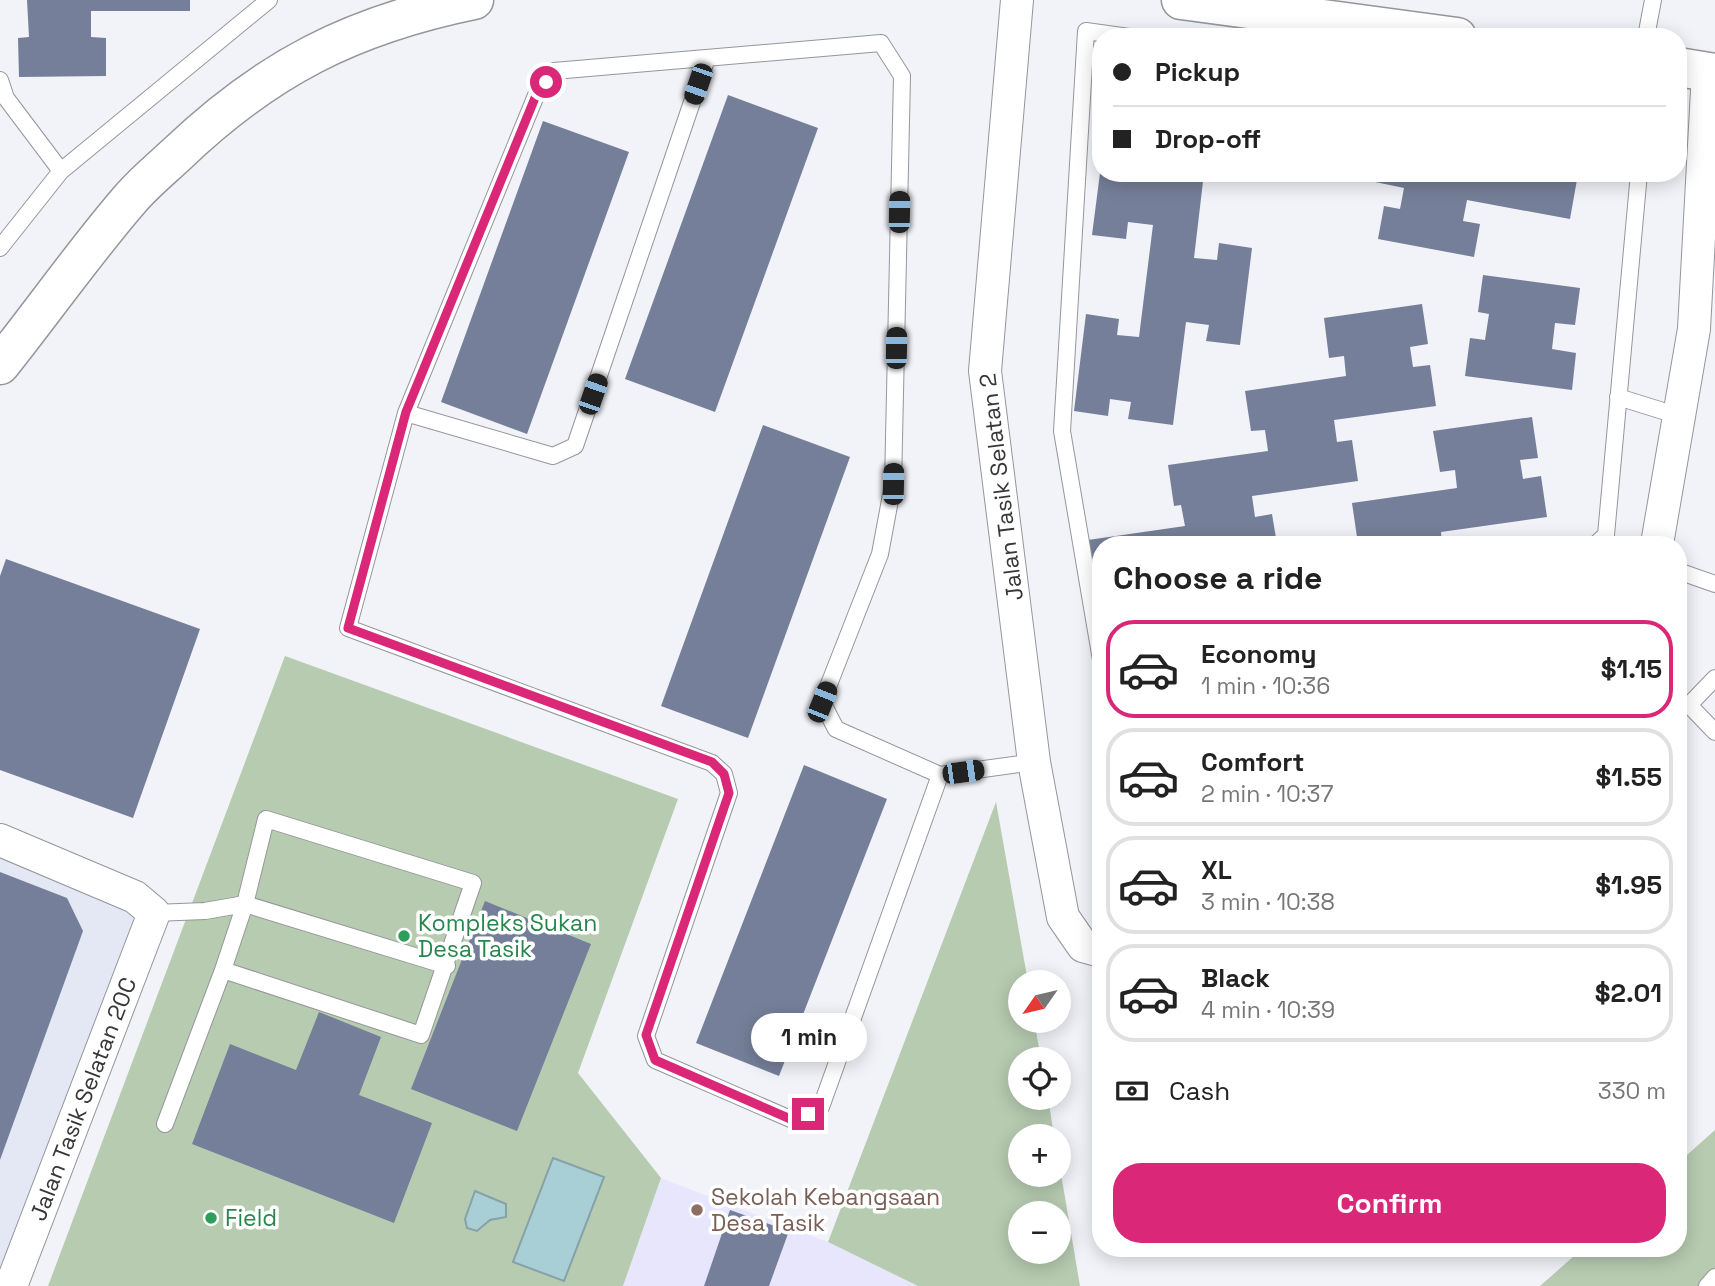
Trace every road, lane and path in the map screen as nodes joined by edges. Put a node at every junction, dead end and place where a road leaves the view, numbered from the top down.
1 (269, 0) edge
2 (474, 0) edge
3 (1017, 0) edge
4 (1181, 0) edge
5 (1653, 0) edge
6 (435, 4) edge
7 (1390, 28) edge
8 (1648, 28) edge
9 (1092, 32) edge
10 (707, 58) junction
11 (1700, 71) edge
12 (0, 79) edge
13 (61, 171) junction
14 (1638, 182) edge
15 (0, 248) edge
16 (1704, 330) edge
17 (0, 365) edge
18 (1618, 397) junction
19 (406, 412) junction
20 (1679, 416) junction
21 (1605, 536) edge
22 (1658, 536) edge
23 (1687, 574) edge
24 (1715, 584) edge
25 (1092, 607) edge
26 (1715, 678) edge
27 (1715, 732) edge
28 (1034, 762) junction
29 (940, 775) junction
30 (0, 840) edge
31 (245, 904) junction
32 (154, 913) junction
33 (1092, 948) edge
34 (447, 965) junction
35 (223, 970) junction
36 (165, 1124) dead end
37 (1715, 1277) edge
38 (11, 1286) edge
39 (1707, 1286) edge

1 - 13 lane
2 - 6 street
3 - 28 street, Jalan Tasik Selatan 2
4 - 7 street
5 - 8 lane
6 - 17 street
9 - 25 lane
10 - 19 lane
10 - 19 lane
10 - 29 lane
11 - 16 street
12 - 13 lane
13 - 15 lane
14 - 18 lane
16 - 20 street
18 - 20 lane
18 - 21 lane
19 - 29 lane
20 - 22 street
23 - 24 lane
26 - 27 lane
28 - 29 lane
28 - 33 street, Jalan Tasik Selatan 2
30 - 32 street
31 - 32 lane
31 - 34 lane
31 - 34 lane
31 - 35 lane
32 - 38 street, Jalan Tasik Selatan 20C
34 - 35 lane
35 - 36 lane
37 - 39 lane

